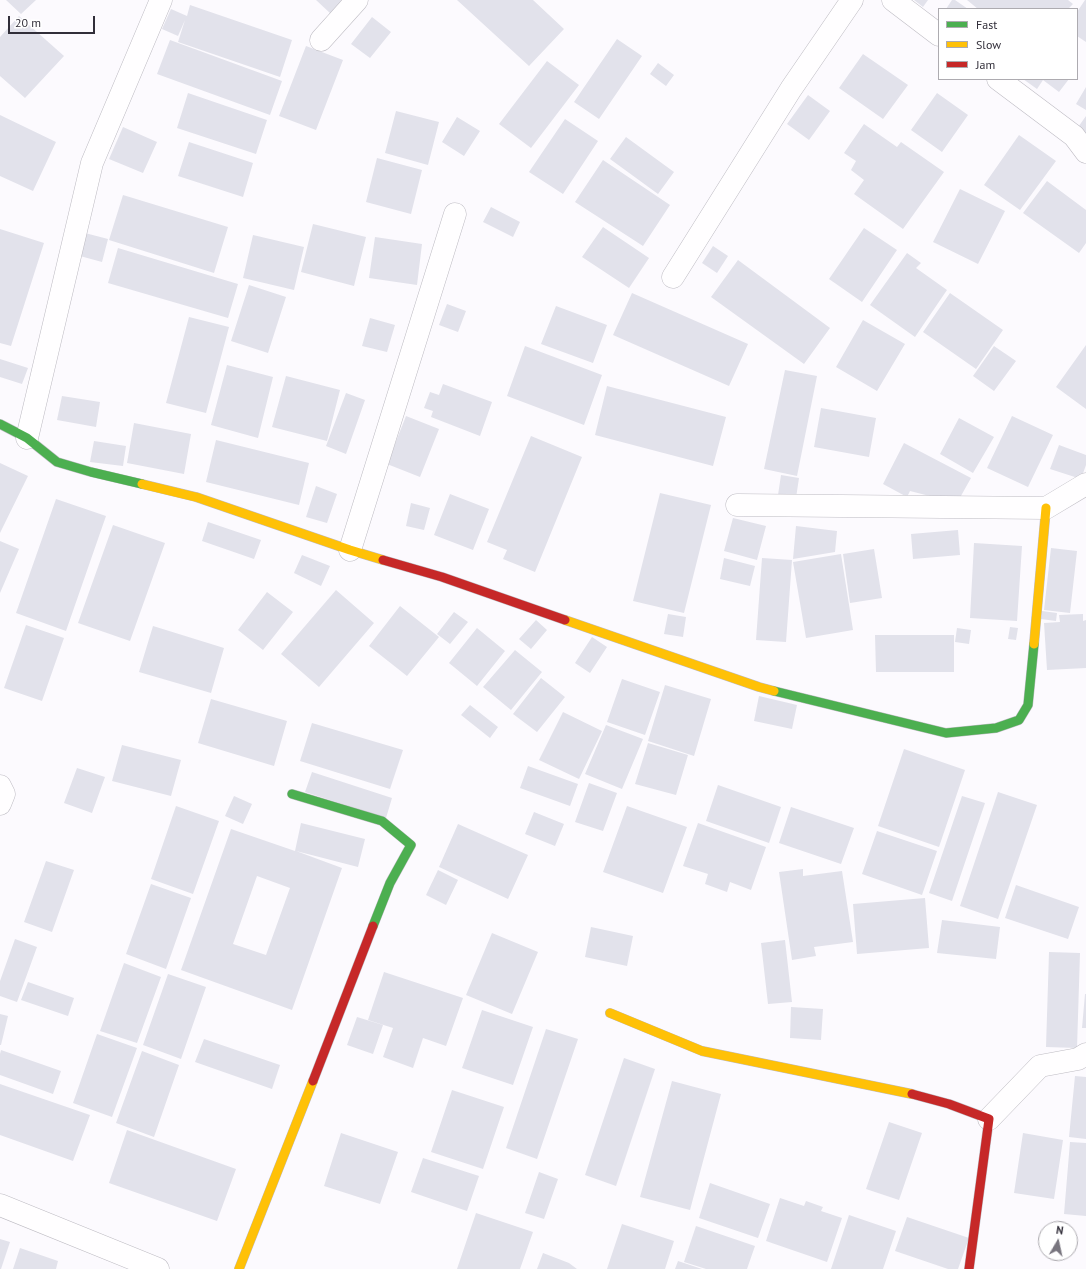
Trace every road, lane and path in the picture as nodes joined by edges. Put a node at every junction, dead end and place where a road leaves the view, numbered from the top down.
1 (161, 0) edge
2 (357, 0) edge
3 (852, 0) edge
4 (893, 0) edge
5 (938, 34) edge
6 (321, 40) dead end
7 (999, 80) edge
8 (1086, 152) edge
9 (455, 214) dead end
10 (673, 277) dead end
11 (0, 424) edge
12 (27, 438) junction
13 (1086, 484) edge
14 (737, 505) dead end
15 (1046, 508) junction
16 (350, 550) junction
17 (0, 786) edge
18 (292, 794) dead end
19 (0, 804) edge
20 (610, 1013) dead end
21 (1086, 1054) edge
22 (989, 1120) junction
23 (0, 1205) edge
24 (158, 1269) edge
25 (239, 1269) edge
26 (969, 1269) edge

1 - 12 street
2 - 6 street
3 - 10 street
4 - 5 street
7 - 8 street
9 - 16 street
11 - 12 street
12 - 16 street
13 - 15 street
14 - 15 street
15 - 16 street
17 - 19 street
18 - 25 street
20 - 22 street
21 - 22 street
22 - 26 street
23 - 24 street

